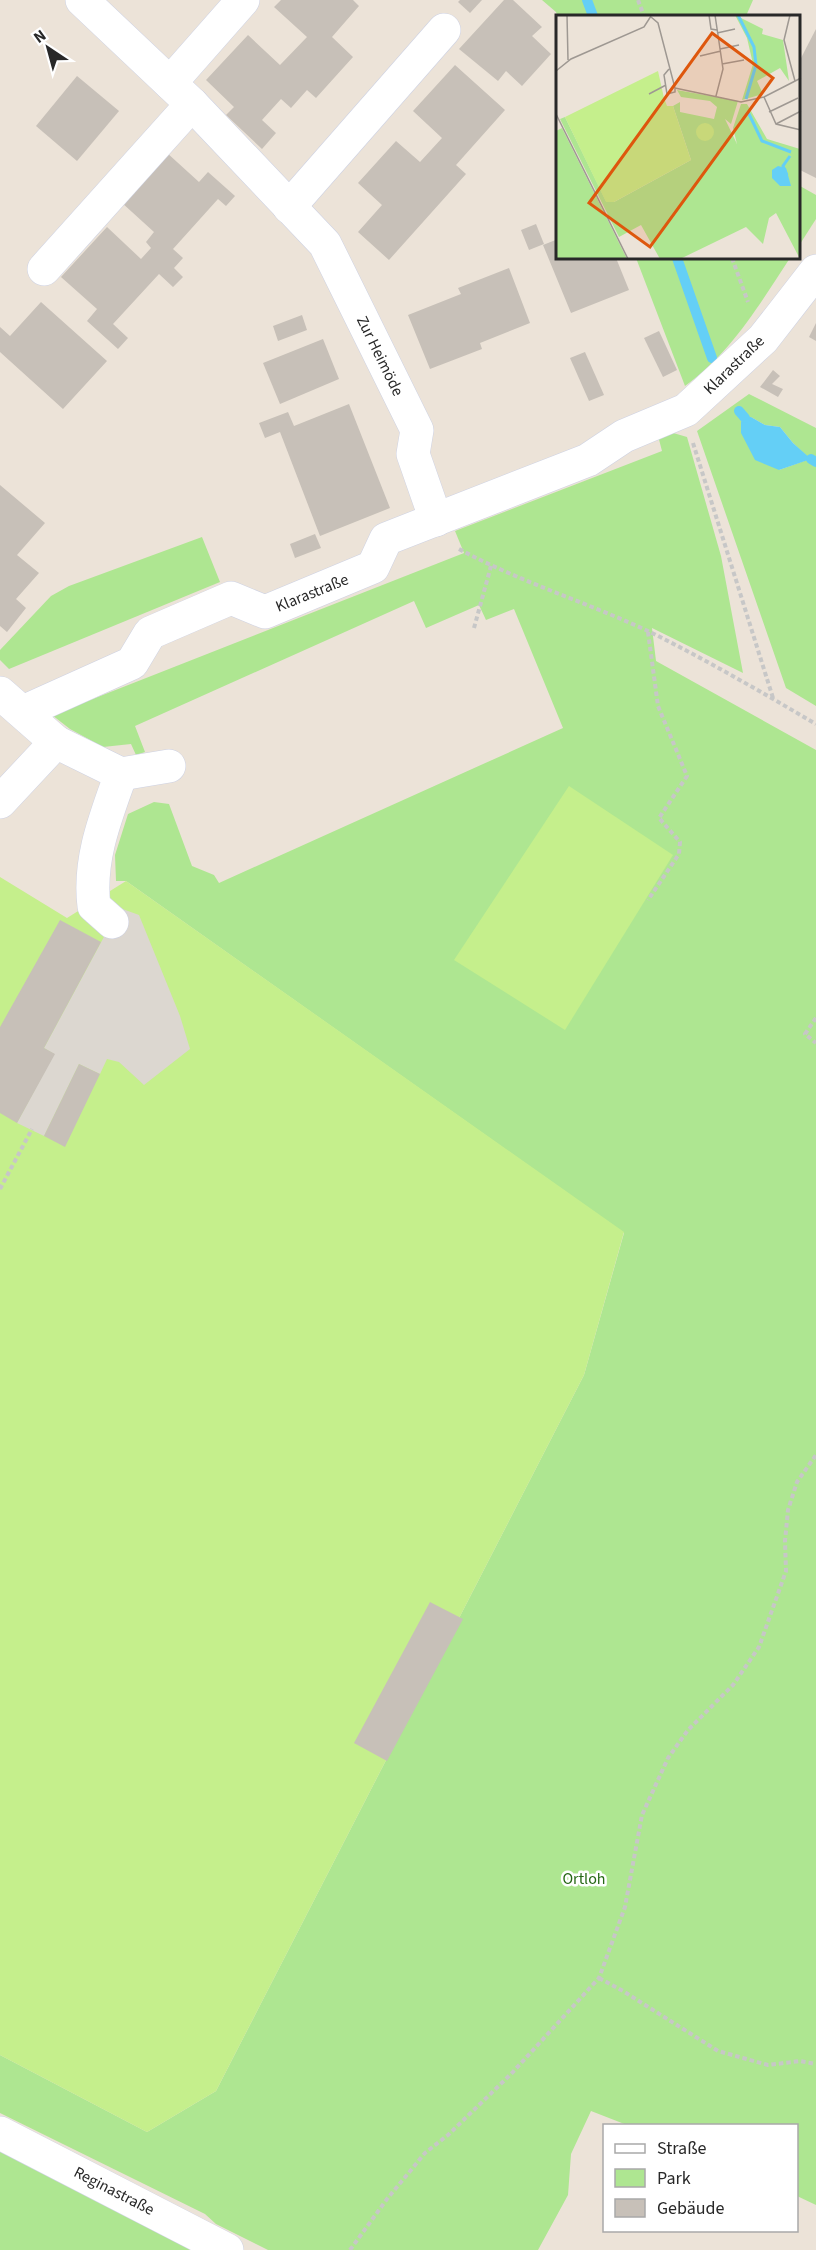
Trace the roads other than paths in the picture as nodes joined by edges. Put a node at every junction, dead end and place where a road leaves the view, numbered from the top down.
1 (82, 0) edge
2 (243, 0) edge
3 (444, 30) dead end
4 (181, 94) junction
5 (289, 207) junction
6 (44, 269) dead end
7 (816, 272) edge
8 (436, 520) junction
9 (11, 702) edge
10 (56, 742) junction
11 (169, 766) dead end
12 (121, 774) junction
13 (0, 802) edge
14 (112, 922) dead end
15 (0, 2133) edge
16 (227, 2250) edge

1 - 4 street, Zur Heimöde
2 - 4 street
3 - 5 street
4 - 5 street, Zur Heimöde
4 - 6 street
5 - 8 street, Zur Heimöde
7 - 8 street, Klarastraße
8 - 9 street, Klarastraße
9 - 10 street, Klarastraße
10 - 12 street, Klarastraße
10 - 13 street
11 - 12 street
12 - 14 street
15 - 16 street, Reginastraße

